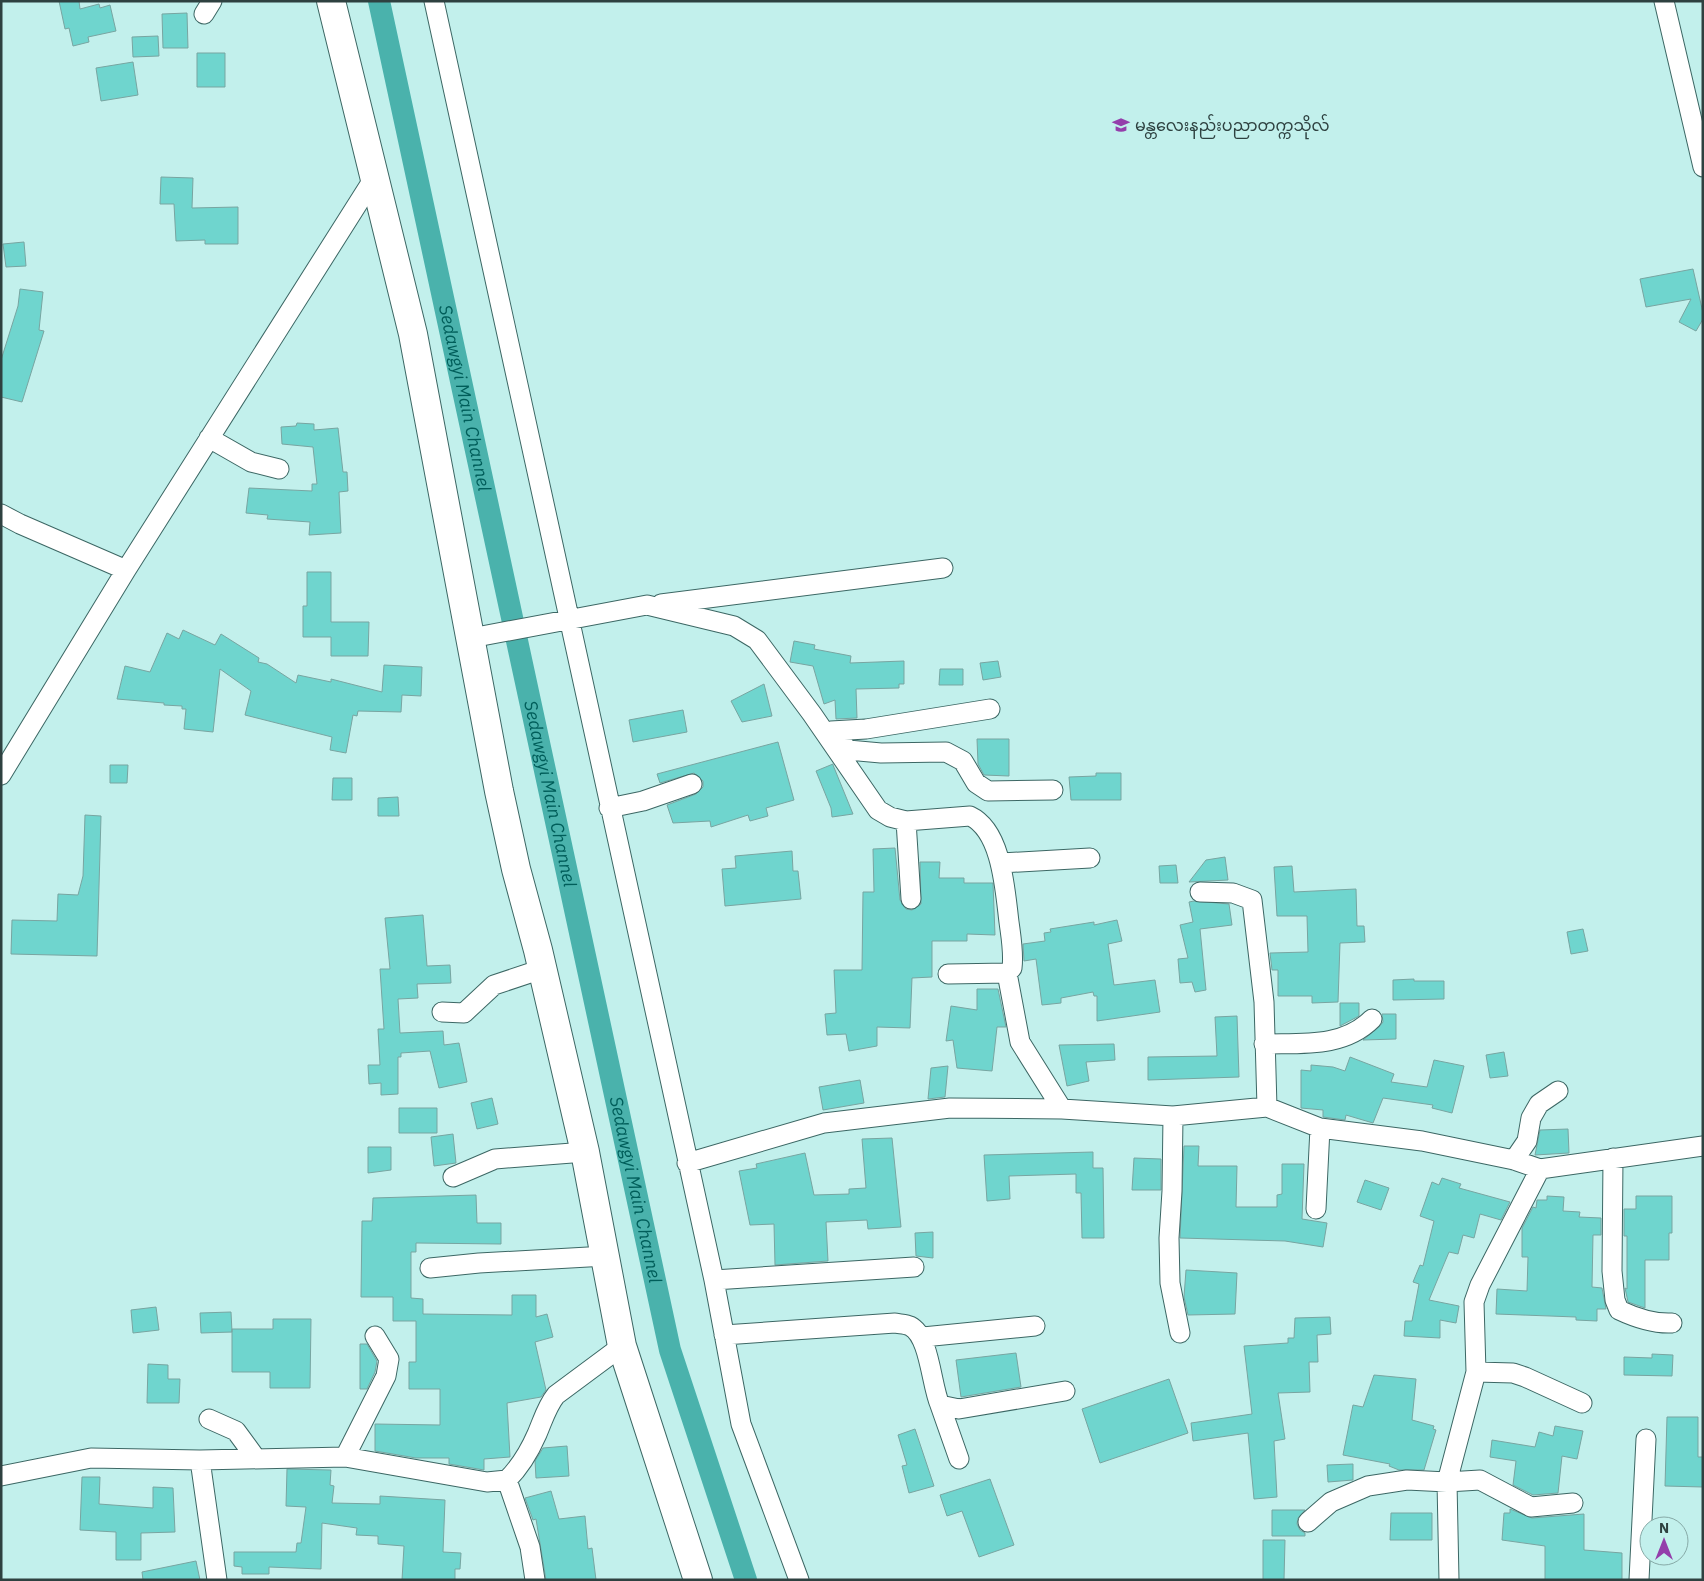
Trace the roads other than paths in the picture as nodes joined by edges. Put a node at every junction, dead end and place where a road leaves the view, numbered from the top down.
1 (331, 1) edge
2 (434, 1) edge
3 (1664, 1) edge
4 (1703, 167) edge
5 (374, 178) junction
6 (209, 438) junction
7 (279, 469) dead end
8 (1, 514) edge
9 (943, 568) dead end
10 (126, 570) junction
11 (647, 606) junction
12 (568, 619) junction
13 (481, 636) junction
14 (990, 709) dead end
15 (812, 714) junction
16 (831, 731) junction
17 (1, 775) edge
18 (692, 784) dead end
19 (1053, 790) dead end
20 (609, 808) junction
21 (906, 820) junction
22 (1090, 858) dead end
23 (1001, 863) junction
24 (1200, 892) dead end
25 (911, 899) dead end
26 (542, 969) junction
27 (1007, 973) junction
28 (948, 974) dead end
29 (442, 1012) dead end
30 (1372, 1019) dead end
31 (1264, 1044) junction
32 (1558, 1092) dead end
33 (1267, 1107) junction
34 (1062, 1109) junction
35 (1173, 1116) junction
36 (1320, 1128) junction
37 (1703, 1146) edge
38 (585, 1152) junction
39 (1614, 1158) junction
40 (1514, 1160) junction
41 (687, 1163) junction
42 (1540, 1169) junction
43 (452, 1177) dead end
44 (1316, 1209) dead end
45 (606, 1256) junction
46 (914, 1267) dead end
47 (430, 1268) dead end
48 (714, 1280) junction
49 (1672, 1322) dead end
50 (1035, 1326) dead end
51 (1180, 1333) dead end
52 (724, 1335) junction
53 (374, 1336) dead end
54 (923, 1337) junction
55 (622, 1346) junction
56 (1476, 1372) junction
57 (1065, 1390) dead end
58 (1582, 1403) dead end
59 (940, 1405) junction
60 (209, 1419) dead end
61 (1646, 1439) dead end
62 (255, 1457) junction
63 (345, 1457) junction
64 (959, 1459) dead end
65 (200, 1460) junction
66 (1, 1476) edge
67 (507, 1480) junction
68 (1448, 1482) junction
69 (1573, 1503) dead end
70 (1308, 1522) dead end
71 (217, 1580) edge
72 (535, 1580) edge
73 (698, 1580) edge
74 (799, 1580) edge
75 (1449, 1580) edge
76 (1638, 1580) edge

1 - 5 street
2 - 12 street
3 - 4 street
5 - 6 street
5 - 13 street
6 - 7 street
6 - 10 street
8 - 10 street
9 - 11 street
10 - 17 street
11 - 12 street
11 - 15 street
12 - 13 street
12 - 20 street
13 - 26 street
14 - 16 street
15 - 16 street
15 - 21 street
16 - 19 street
18 - 20 street
20 - 41 street
21 - 23 street
21 - 25 street
22 - 23 street
23 - 27 street
24 - 31 street
26 - 29 street
26 - 38 street
27 - 28 street
27 - 34 street
30 - 31 street
31 - 33 street
32 - 40 street
33 - 35 street
33 - 36 street
34 - 35 street
34 - 41 street
35 - 51 street
36 - 40 street
36 - 44 street
37 - 39 street
38 - 43 street
38 - 45 street
39 - 42 street
39 - 49 street
40 - 42 street
41 - 48 street
42 - 56 street
45 - 47 street
45 - 55 street
46 - 48 street
48 - 52 street
50 - 54 street
52 - 54 street
52 - 74 street
53 - 63 street
54 - 59 street
55 - 67 street
55 - 73 street
56 - 58 street
56 - 68 street
57 - 59 street
59 - 64 street
60 - 62 street
61 - 76 street
62 - 63 street
62 - 65 street
63 - 67 street
65 - 66 street
65 - 71 street
67 - 72 street
68 - 69 street
68 - 70 street
68 - 75 street

